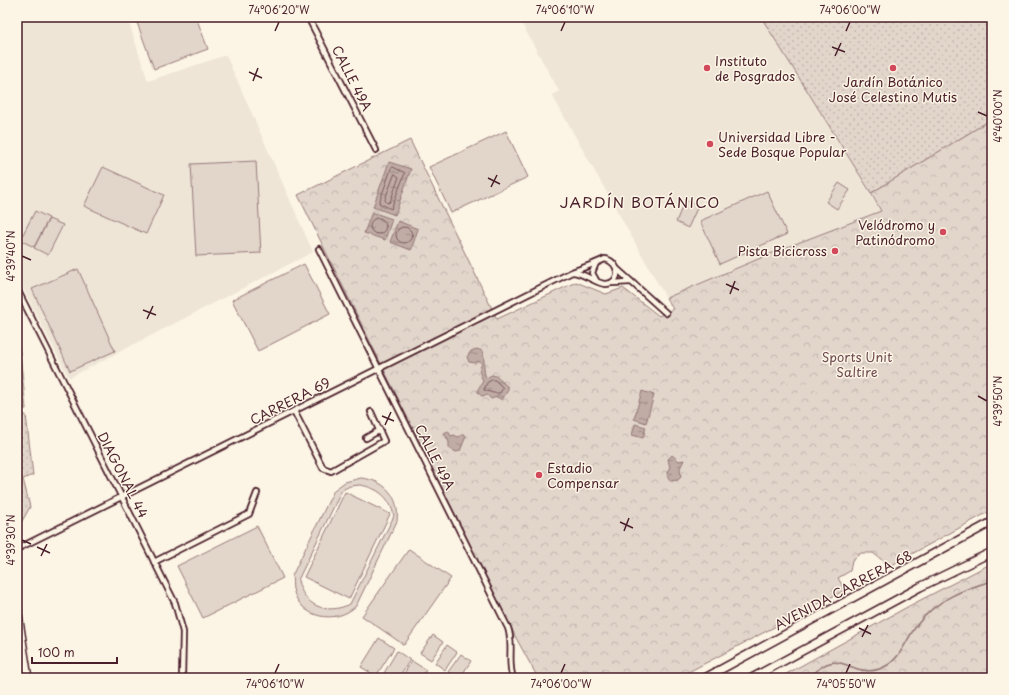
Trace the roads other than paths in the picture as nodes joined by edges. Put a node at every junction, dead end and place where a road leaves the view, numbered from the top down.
1 (308, 17) edge
2 (376, 150) dead end
3 (319, 249) dead end
4 (596, 263) junction
5 (617, 269) junction
6 (572, 272) junction
7 (596, 280) junction
8 (631, 282) junction
9 (611, 283) junction
10 (17, 289) edge
11 (666, 312) dead end
12 (378, 369) junction
13 (294, 411) junction
14 (371, 412) dead end
15 (380, 430) junction
16 (366, 438) dead end
17 (257, 493) dead end
18 (121, 497) junction
19 (992, 522) edge
20 (17, 549) edge
21 (992, 552) edge
22 (154, 562) junction
23 (17, 608) edge
24 (28, 678) edge
25 (182, 678) edge
26 (513, 678) edge
27 (705, 678) edge
28 (752, 678) edge

1 - 2 street, CALLE 49A
3 - 12 street, CALLE 49A
4 - 5 street
4 - 6 street, CARRERA 69
4 - 7 street
5 - 8 street
5 - 9 street
6 - 7 street
6 - 12 street, CARRERA 69
7 - 9 street
8 - 9 street
8 - 11 street
10 - 18 street, DIAGONAL 44
12 - 13 street, CARRERA 69
12 - 26 street, CALLE 49A
13 - 15 street
13 - 18 street, CARRERA 69
14 - 15 street
15 - 16 street
17 - 22 street
18 - 20 street, CARRERA 69
18 - 22 street, DIAGONAL 44
19 - 27 main road, AVENIDA CARRERA 68
21 - 28 main road
22 - 25 street, DIAGONAL 44
23 - 24 main road

